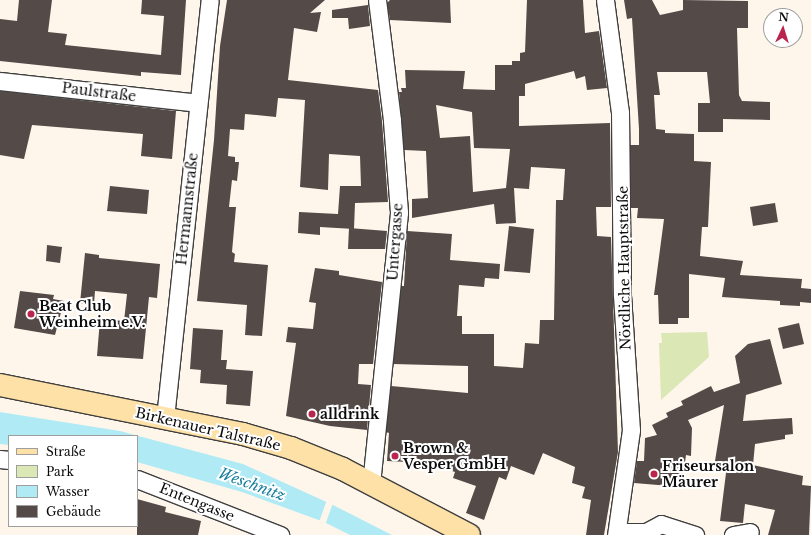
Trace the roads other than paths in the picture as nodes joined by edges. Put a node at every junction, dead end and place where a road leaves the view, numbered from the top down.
1 (210, 0) edge
2 (377, 0) edge
3 (605, 0) edge
4 (0, 81) edge
5 (198, 103) junction
6 (0, 385) edge
7 (165, 418) junction
8 (138, 479) edge
9 (371, 484) junction
10 (750, 532) dead end
11 (617, 533) edge
12 (280, 535) edge
13 (469, 535) edge
14 (695, 535) edge
15 (733, 535) edge

1 - 5 street, Hermannstraße
2 - 9 street, Untergasse
3 - 11 street, Nördliche Hauptstraße
4 - 5 street, Paulstraße
5 - 7 street, Hermannstraße
6 - 7 main road, Birkenauer Talstraße
7 - 9 main road, Birkenauer Talstraße
8 - 12 street, Entengasse
9 - 13 main road, Birkenauer Talstraße
10 - 15 street
11 - 14 street

